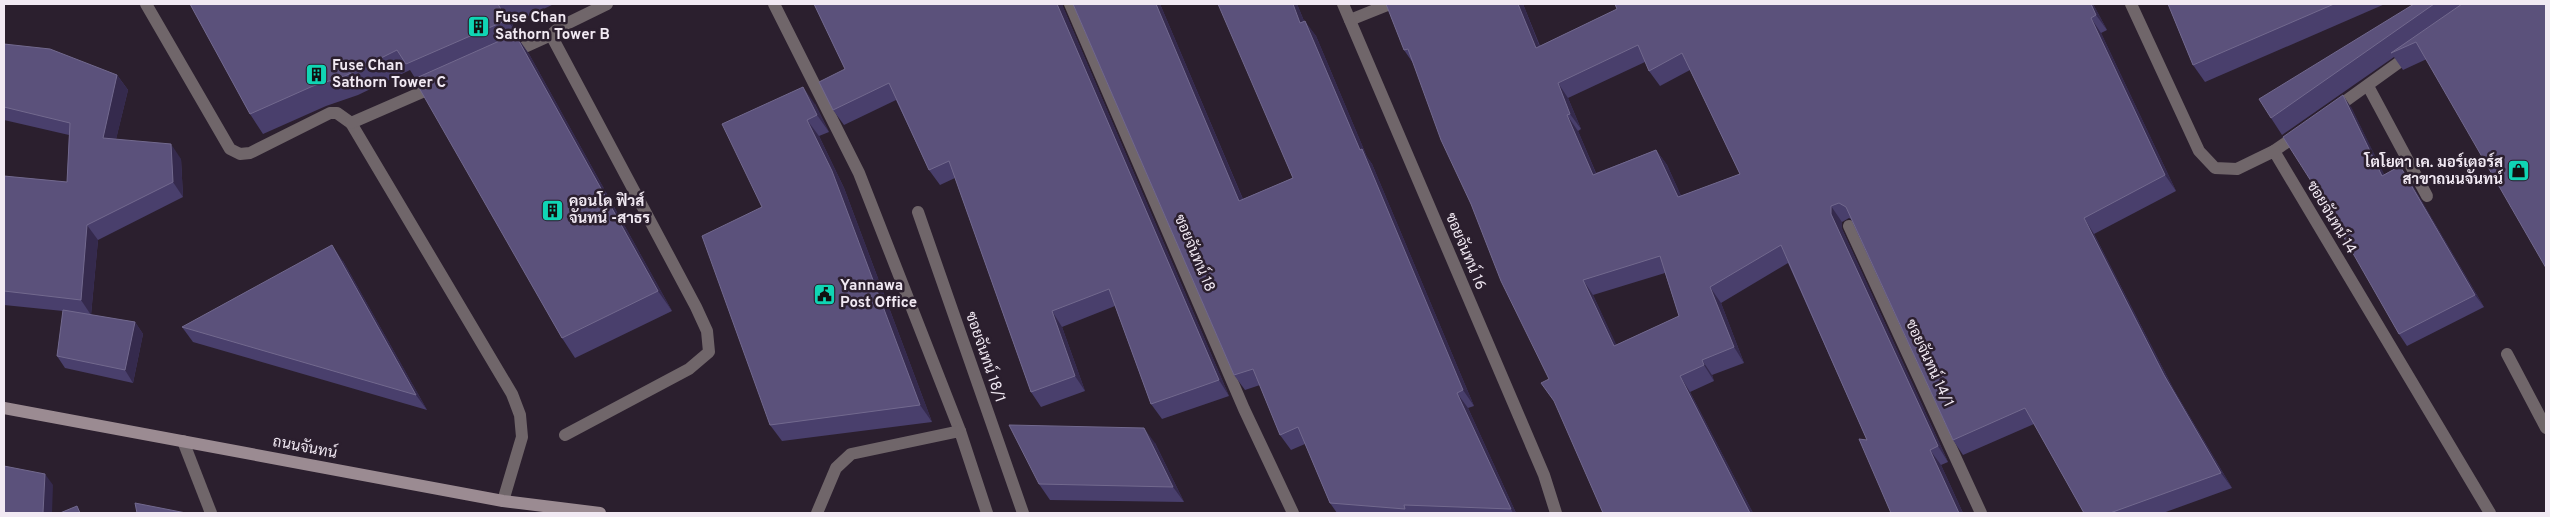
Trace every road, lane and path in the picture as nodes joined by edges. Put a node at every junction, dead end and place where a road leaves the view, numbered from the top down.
1 (146, 4) edge
2 (607, 4) edge
3 (774, 4) edge
4 (1070, 4) edge
5 (1343, 4) edge
6 (1390, 4) edge
7 (2131, 4) edge
8 (1350, 20) junction
9 (551, 35) junction
10 (2420, 47) edge
11 (496, 59) edge
12 (451, 79) edge
13 (2368, 86) junction
14 (351, 123) junction
15 (2274, 151) junction
16 (2427, 196) dead end
17 (918, 212) dead end
18 (1849, 226) edge
19 (2507, 354) dead end
20 (4, 408) edge
21 (2546, 428) edge
22 (960, 430) junction
23 (565, 435) dead end
24 (183, 441) junction
25 (503, 501) junction
26 (211, 513) edge
27 (600, 513) edge
28 (817, 513) edge
29 (987, 513) edge
30 (1023, 513) edge
31 (1293, 513) edge
32 (1556, 513) edge
33 (1981, 513) edge
34 (2490, 513) edge

1 - 14 street
2 - 9 street
3 - 22 street
4 - 31 street, ซอยจันทน์ 18
5 - 8 street, ซอยจันทน์ 16
6 - 8 street
7 - 15 street
8 - 32 street, ซอยจันทน์ 16
9 - 11 street
9 - 23 street
10 - 13 street
12 - 14 street
13 - 15 street
13 - 16 street
14 - 25 street
15 - 34 street, ซอยจันทน์ 14
17 - 30 street, ซอยจันทน์ 18/1
18 - 33 street, ซอยจันทน์ 14/1
19 - 21 street
20 - 24 main road, ถนนจันทน์
22 - 28 street
22 - 29 street
24 - 25 main road, ถนนจันทน์
24 - 26 street
25 - 27 main road, ถนนจันทน์

